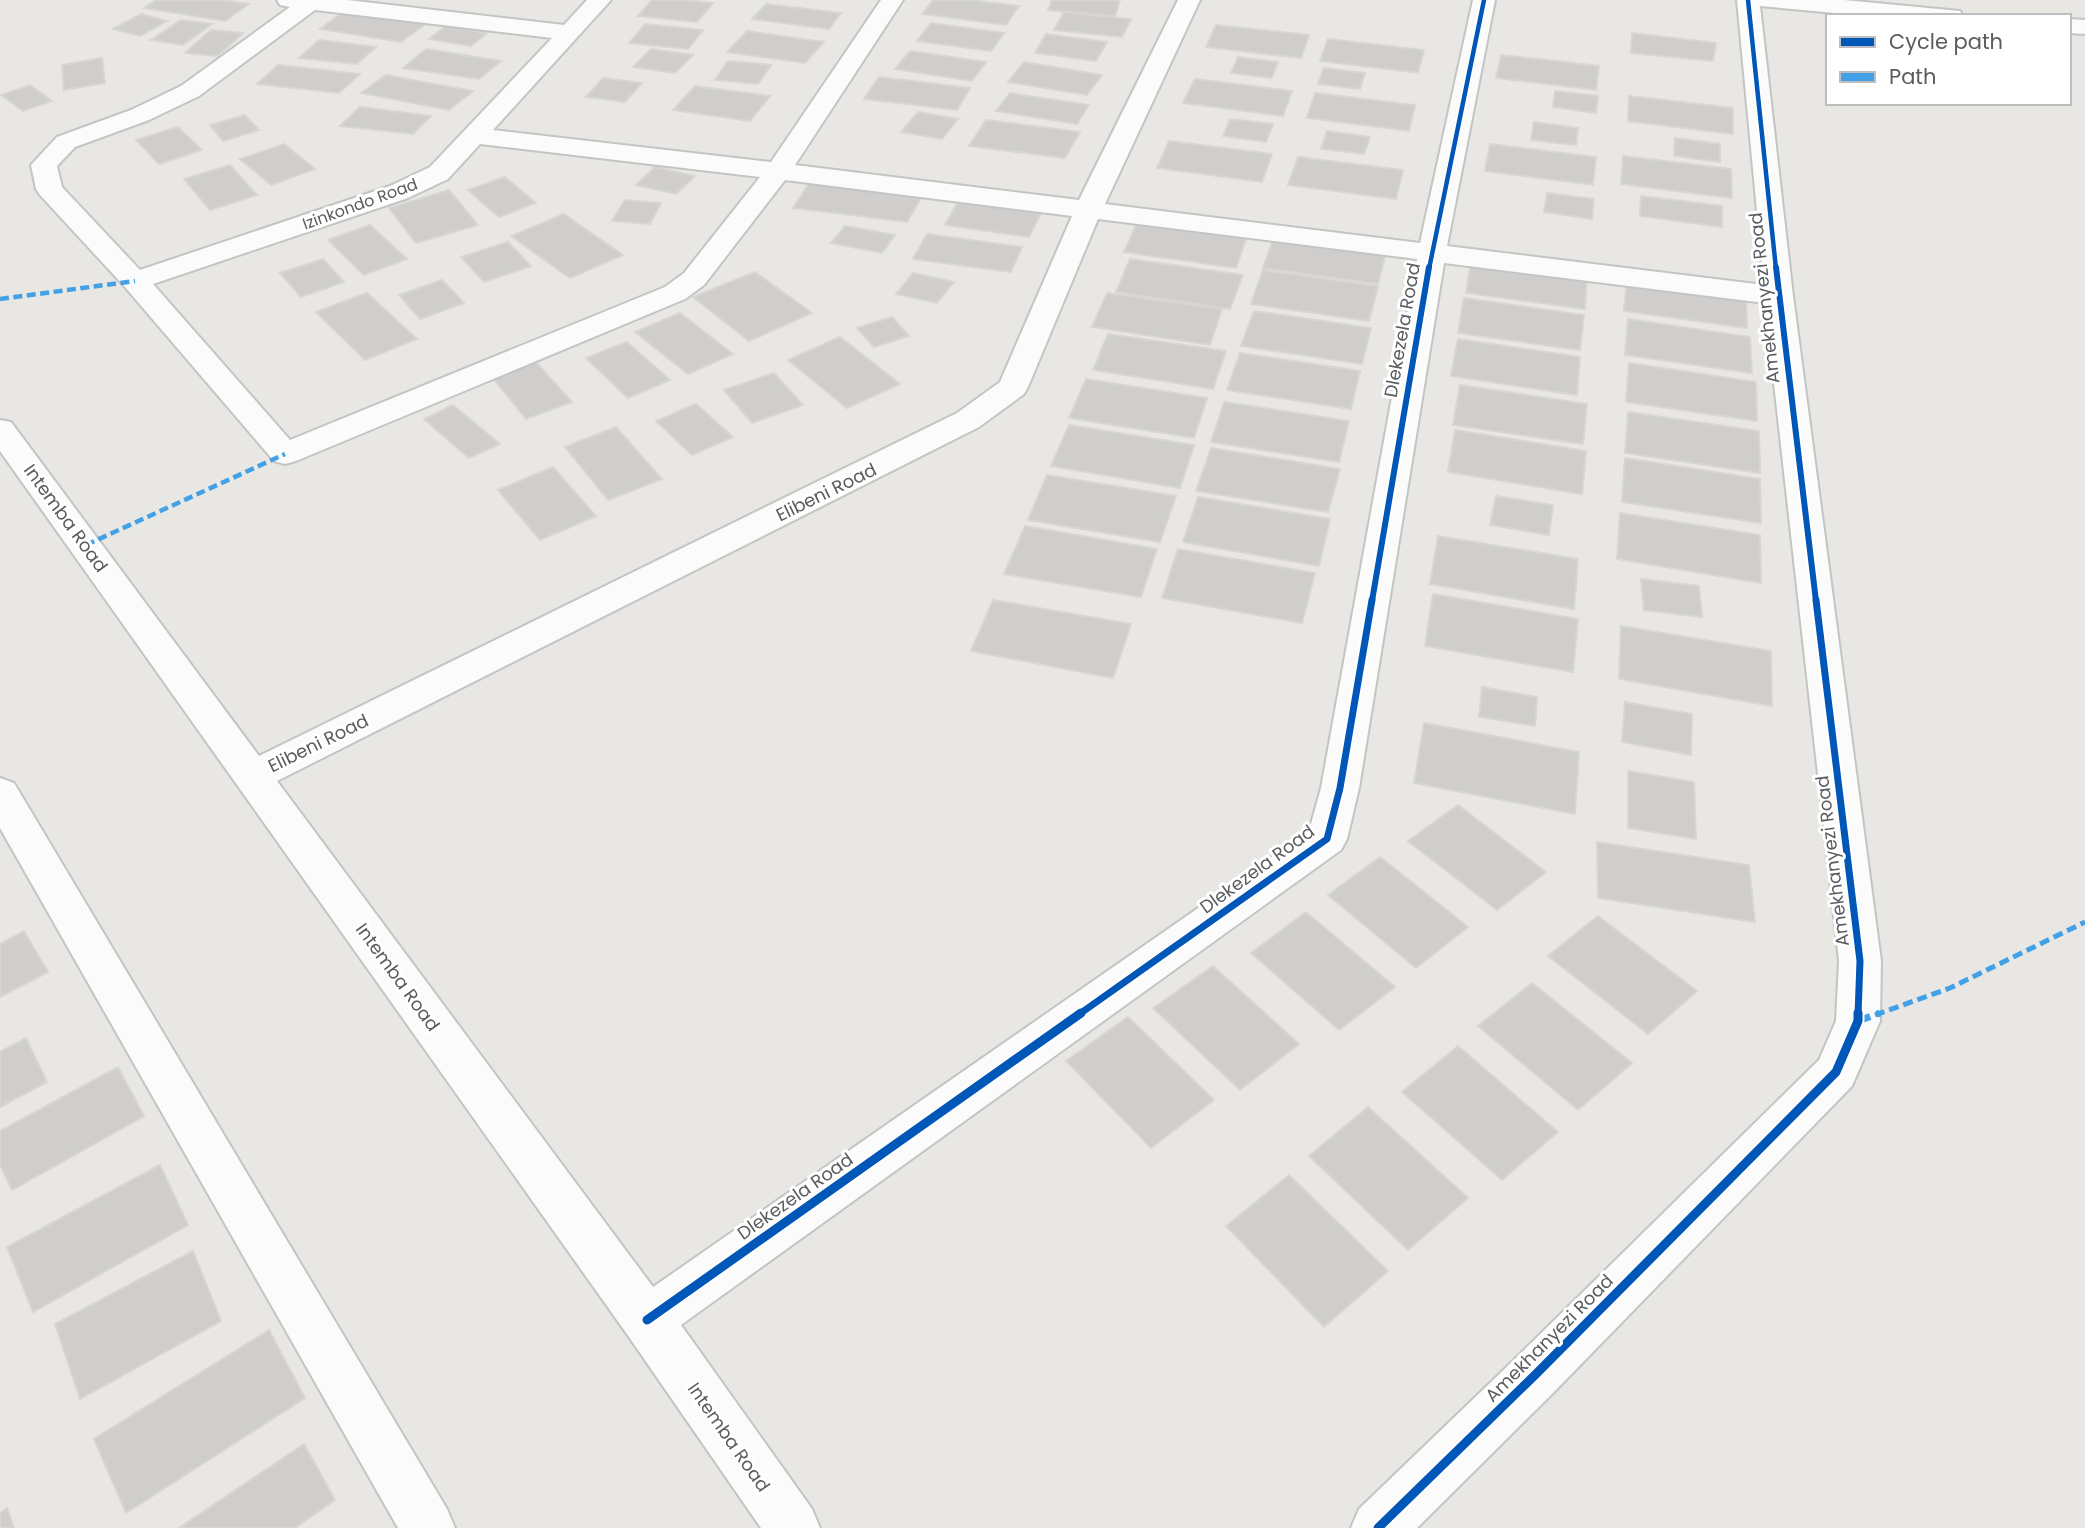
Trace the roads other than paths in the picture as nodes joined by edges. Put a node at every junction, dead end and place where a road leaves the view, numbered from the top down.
1 (600, 0) edge
2 (892, 0) edge
3 (1189, 0) edge
4 (1484, 0) edge
5 (1748, 0) edge
6 (1763, 0) edge
7 (299, 1) edge
8 (1928, 14) edge
9 (570, 33) junction
10 (474, 136) junction
11 (778, 171) junction
12 (1088, 211) junction
13 (1432, 252) junction
14 (135, 281) junction
15 (1779, 296) junction
16 (0, 429) edge
17 (253, 776) junction
18 (0, 793) edge
19 (647, 1320) junction
20 (428, 1528) edge
21 (793, 1528) edge
22 (1378, 1528) edge

1 - 9 street, Izinkondo Road
2 - 11 street
3 - 12 street, Elibeni Road
4 - 13 street, Dlekezela Road
5 - 15 street, Amekhanyezi Road
6 - 8 street
7 - 9 street
7 - 14 street
9 - 10 street, Izinkondo Road
10 - 11 street
10 - 14 street, Izinkondo Road
11 - 12 street
11 - 14 street
12 - 13 street
12 - 17 street, Elibeni Road
13 - 15 street
13 - 19 street, Dlekezela Road
15 - 22 street, Amekhanyezi Road
16 - 17 street, Intemba Road
17 - 19 street, Intemba Road
18 - 20 street
19 - 21 street, Intemba Road

